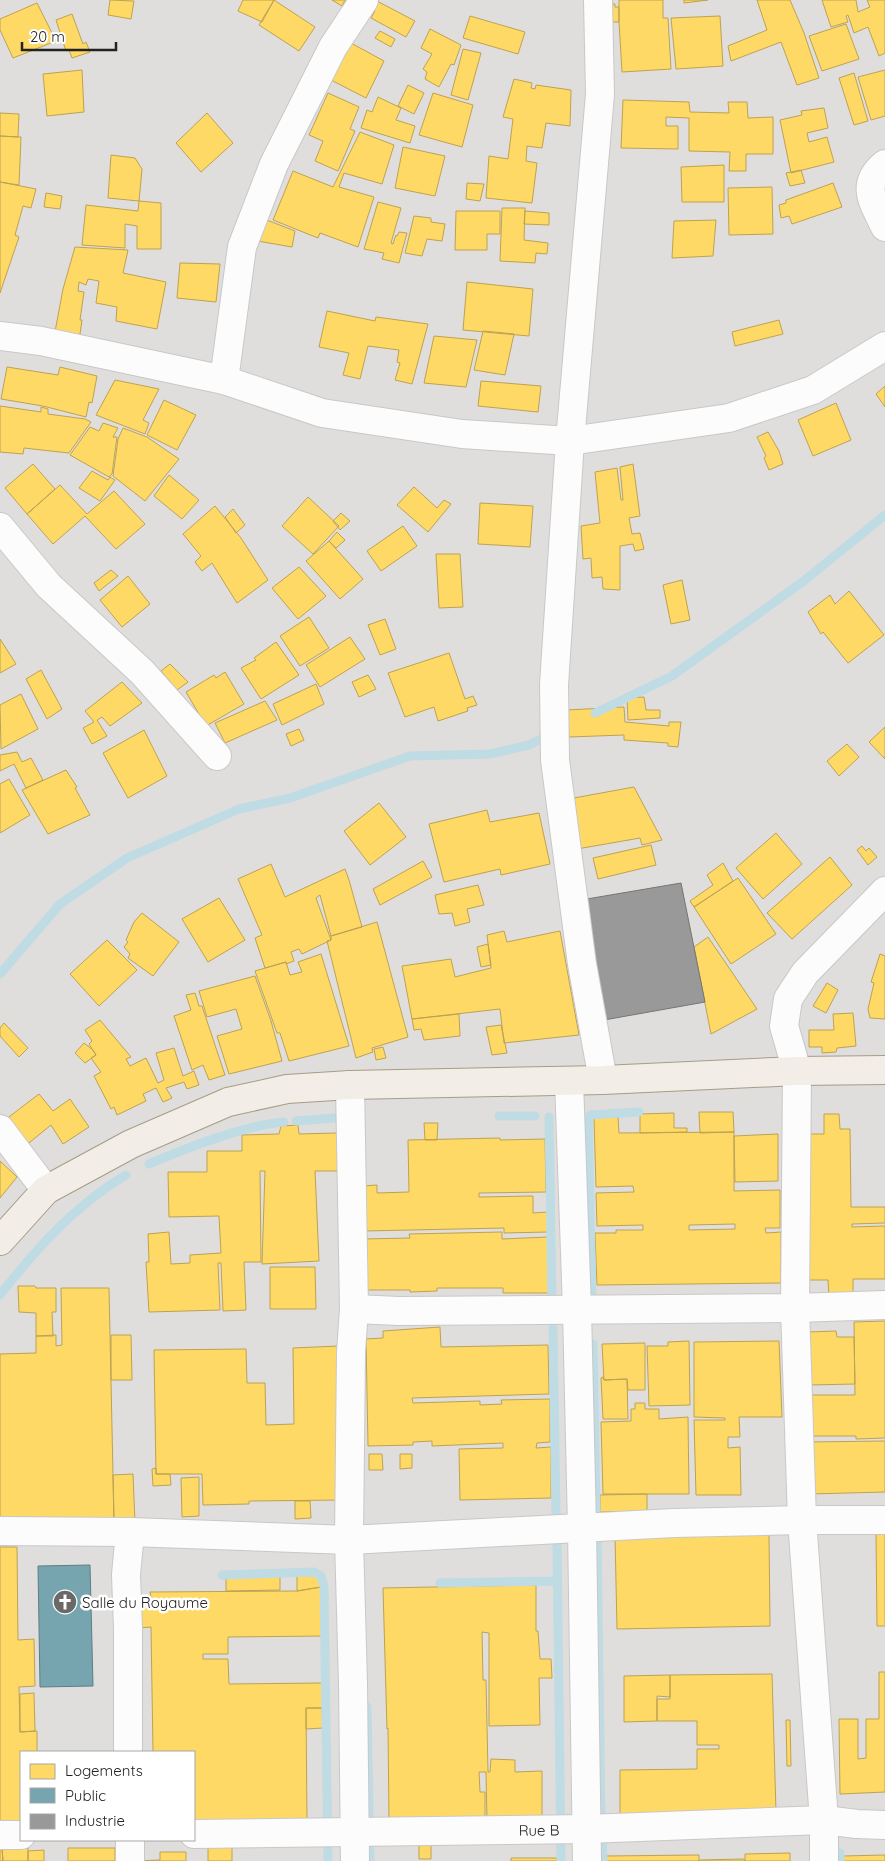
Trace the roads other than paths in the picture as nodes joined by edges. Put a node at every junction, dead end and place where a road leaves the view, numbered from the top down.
1 (364, 0) edge
2 (598, 0) edge
3 (885, 164) edge
4 (885, 227) edge
5 (0, 336) edge
6 (885, 346) edge
7 (224, 380) junction
8 (570, 441) junction
9 (0, 527) edge
10 (217, 756) dead end
11 (885, 891) edge
12 (885, 1070) edge
13 (797, 1071) junction
14 (603, 1080) junction
15 (569, 1081) junction
16 (350, 1085) junction
17 (0, 1129) edge
18 (46, 1190) junction
19 (0, 1241) edge
20 (885, 1305) edge
21 (577, 1308) junction
22 (795, 1308) junction
23 (354, 1310) junction
24 (802, 1520) junction
25 (885, 1520) edge
26 (582, 1527) junction
27 (0, 1531) edge
28 (130, 1532) junction
29 (349, 1540) junction
30 (128, 1751) edge
31 (824, 1820) junction
32 (885, 1825) edge
33 (586, 1829) junction
34 (354, 1832) junction
35 (195, 1834) edge
36 (0, 1835) edge
37 (20, 1835) edge
38 (130, 1841) edge
39 (130, 1861) edge
40 (355, 1861) edge
41 (587, 1861) edge
42 (824, 1861) edge

1 - 7 street
2 - 8 street
3 - 4 street
5 - 7 street
6 - 8 street
7 - 8 street
8 - 14 street
9 - 10 street
11 - 13 street
12 - 13 main road
13 - 14 main road
13 - 22 street
14 - 15 main road
15 - 16 main road
15 - 21 street
16 - 18 main road
16 - 23 street
17 - 18 street
18 - 19 main road
20 - 22 street
21 - 22 street
21 - 23 street
21 - 26 street
22 - 24 street
23 - 29 street
24 - 25 street
24 - 26 street
24 - 31 street
26 - 29 street
26 - 33 street
27 - 28 street
28 - 29 street
28 - 30 street
29 - 34 street
31 - 32 street, Rue B
31 - 33 street, Rue B
31 - 42 street
33 - 34 street, Rue B
33 - 41 street
34 - 35 street, Rue B
34 - 40 street
36 - 37 street
38 - 39 street

